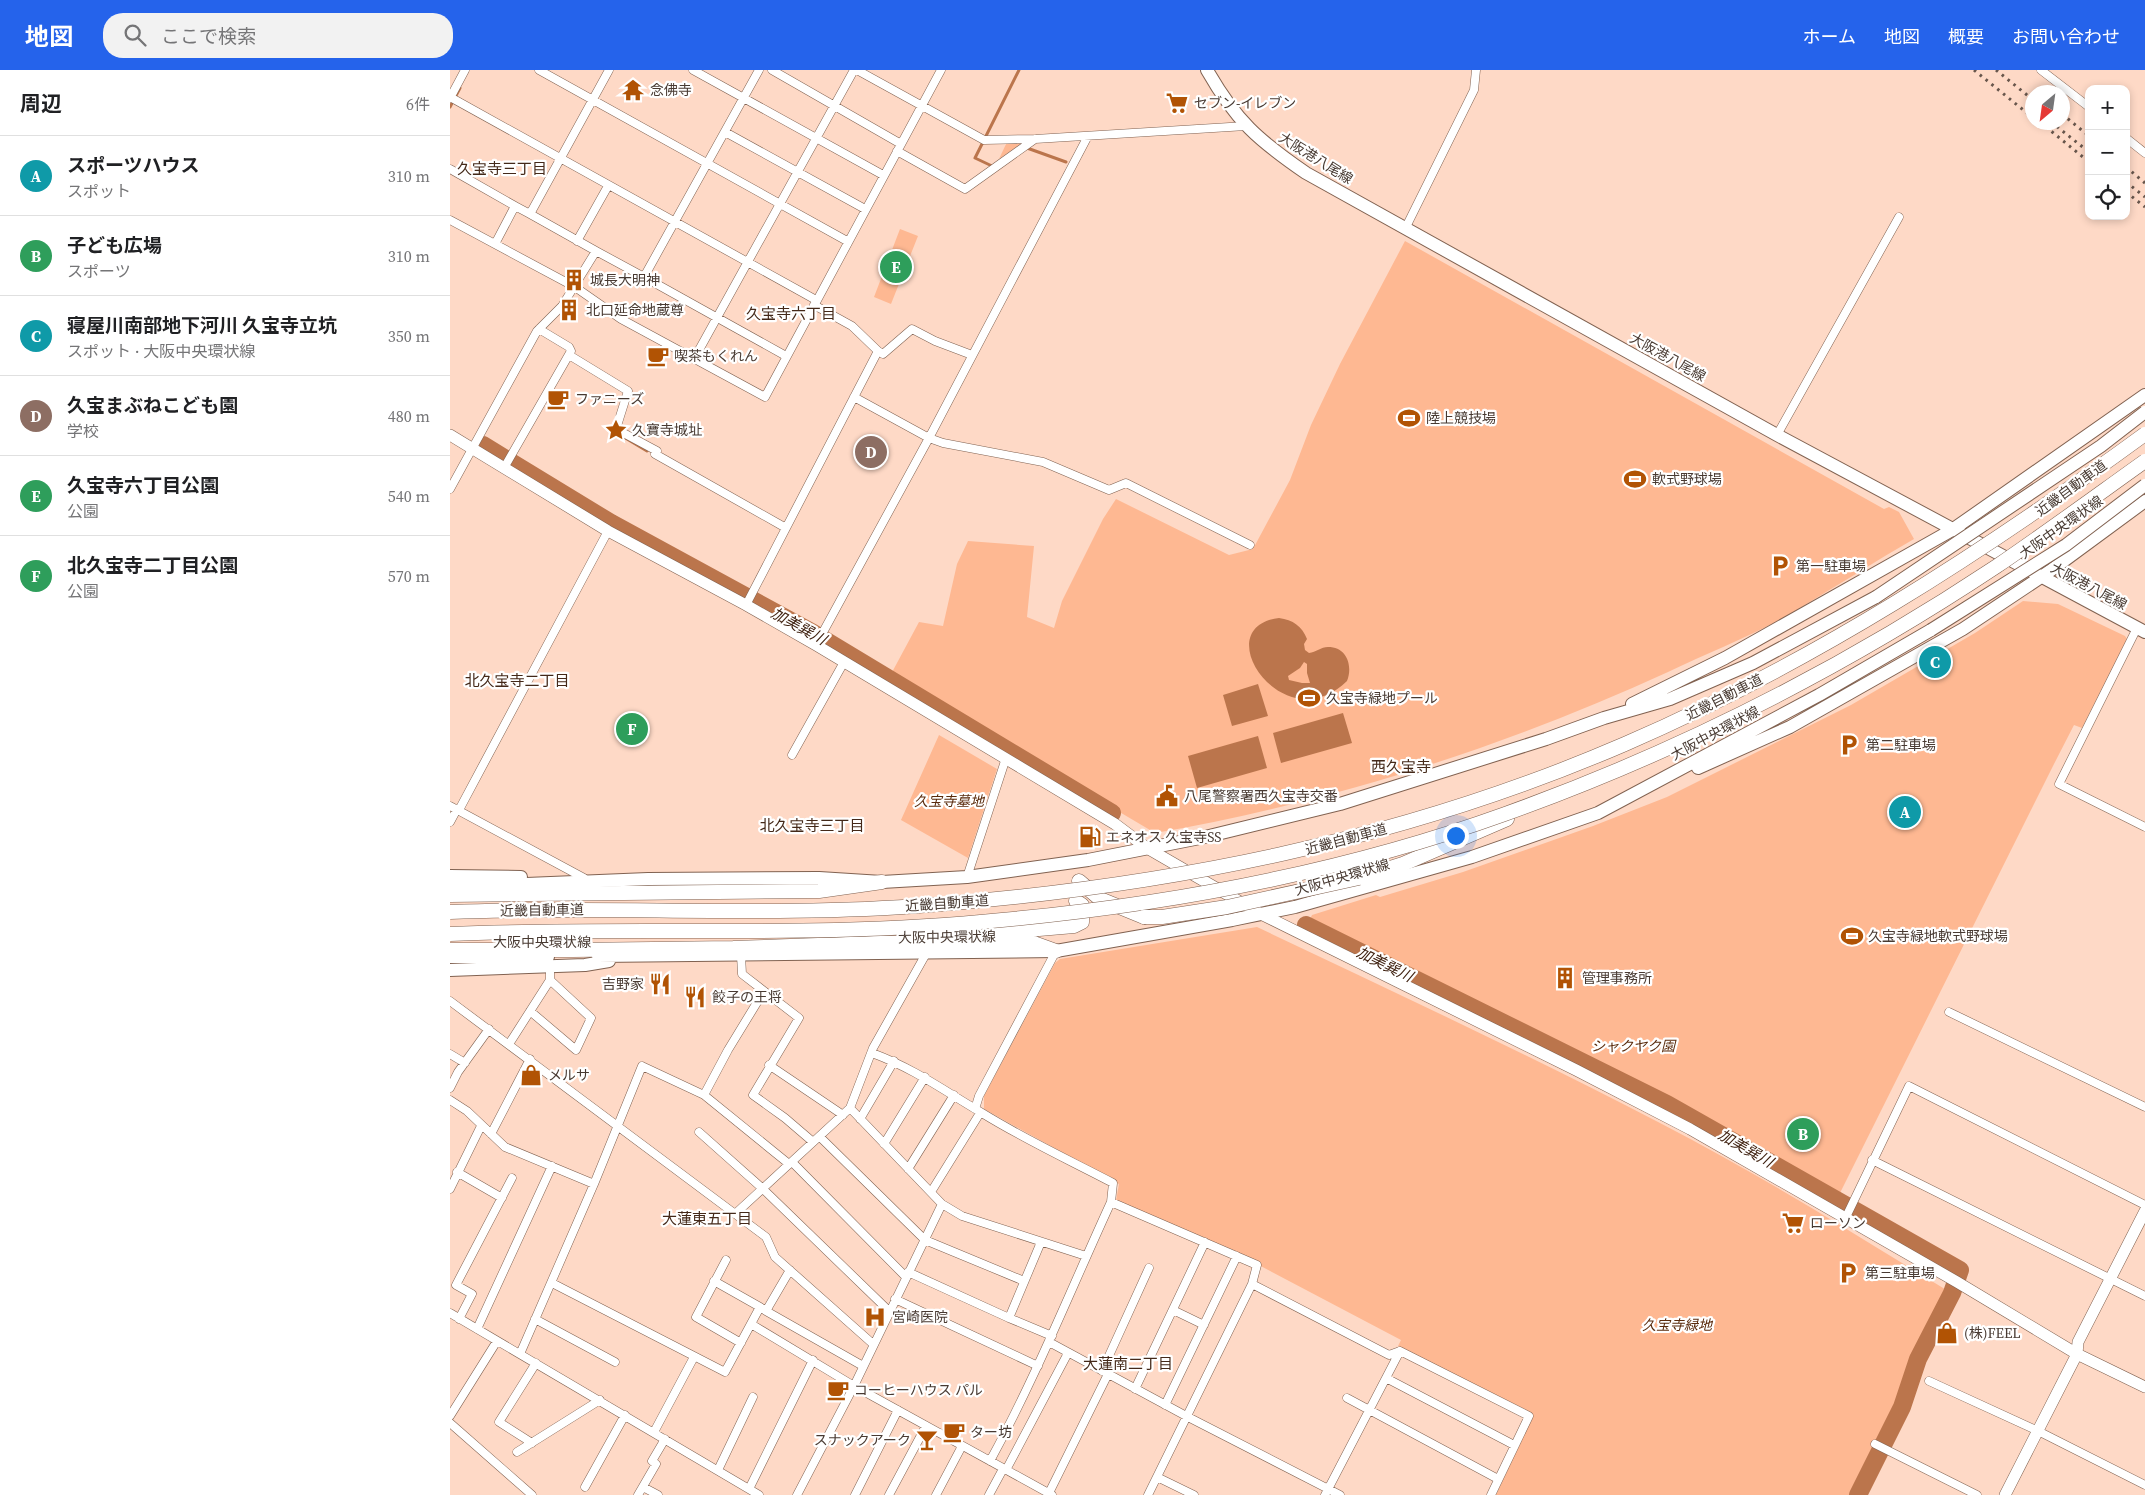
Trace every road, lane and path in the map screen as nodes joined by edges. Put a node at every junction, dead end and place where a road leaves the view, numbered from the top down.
1 (465, 70) edge
2 (539, 70) edge
3 (609, 70) edge
4 (692, 70) edge
5 (759, 70) edge
6 (772, 70) edge
7 (855, 70) edge
8 (941, 70) edge
9 (1207, 70) edge
10 (1476, 70) edge
11 (2041, 70) edge
12 (450, 98) edge
13 (744, 98) junction
14 (593, 100) junction
15 (2085, 104) edge
16 (834, 106) junction
17 (922, 106) junction
18 (1246, 126) junction
19 (725, 132) junction
20 (1088, 136) junction
21 (816, 138) junction
22 (1035, 139) junction
23 (2130, 141) edge
24 (899, 147) junction
25 (2145, 153) edge
26 (560, 159) junction
27 (708, 163) junction
28 (450, 169) edge
29 (797, 171) junction
30 (884, 176) junction
31 (608, 186) junction
32 (779, 203) junction
33 (515, 206) junction
34 (865, 209) junction
35 (530, 214) junction
36 (1899, 218) dead end
37 (450, 220) edge
38 (675, 223) junction
39 (1406, 227) junction
40 (577, 241) junction
41 (847, 242) junction
42 (494, 244) junction
43 (596, 251) junction
44 (747, 262) junction
45 (644, 277) junction
46 (575, 287) junction
47 (815, 303) junction
48 (717, 318) junction
49 (539, 329) junction
50 (878, 351) junction
51 (569, 355) junction
52 (786, 356) junction
53 (972, 356) junction
54 (694, 359) junction
55 (2145, 389) edge
56 (2145, 395) edge
57 (854, 397) junction
58 (2145, 412) edge
59 (2145, 434) edge
60 (450, 435) edge
61 (1777, 435) junction
62 (929, 438) junction
63 (472, 450) junction
64 (2145, 461) edge
65 (507, 463) junction
66 (2049, 464) junction
67 (2145, 485) edge
68 (450, 489) edge
69 (2145, 501) edge
70 (2145, 508) edge
71 (786, 528) junction
72 (1952, 530) junction
73 (608, 531) junction
74 (2102, 532) junction
75 (1250, 545) dead end
76 (2040, 578) junction
77 (748, 601) junction
78 (2141, 630) edge
79 (818, 640) junction
80 (844, 662) junction
81 (1604, 718) junction
82 (792, 755) dead end
83 (1006, 758) junction
84 (1571, 789) junction
85 (455, 808) edge
86 (1598, 813) junction
87 (450, 822) edge
88 (2145, 827) edge
89 (1147, 848) junction
90 (450, 876) edge
91 (967, 877) junction
92 (584, 878) junction
93 (648, 880) junction
94 (1079, 881) dead end
95 (882, 882) junction
96 (450, 887) edge
97 (450, 895) edge
98 (1076, 901) dead end
99 (450, 912) edge
100 (1261, 914) junction
101 (450, 934) edge
102 (874, 943) junction
103 (450, 950) edge
104 (1056, 951) junction
105 (927, 952) junction
106 (741, 955) junction
107 (636, 956) junction
108 (450, 957) edge
109 (550, 966) junction
110 (450, 970) edge
111 (550, 980) junction
112 (764, 991) junction
113 (450, 1000) edge
114 (530, 1011) junction
115 (1949, 1012) dead end
116 (489, 1029) junction
117 (509, 1044) junction
118 (872, 1053) junction
119 (450, 1054) edge
120 (530, 1059) junction
121 (894, 1061) junction
122 (465, 1063) junction
123 (769, 1065) junction
124 (925, 1077) junction
125 (450, 1088) edge
126 (704, 1095) junction
127 (954, 1095) junction
128 (450, 1100) edge
129 (2145, 1107) edge
130 (850, 1108) junction
131 (978, 1111) junction
132 (843, 1115) junction
133 (860, 1119) junction
134 (618, 1125) junction
135 (481, 1126) junction
136 (699, 1132) dead end
137 (491, 1134) junction
138 (816, 1140) junction
139 (884, 1144) junction
140 (1872, 1160) junction
141 (790, 1163) junction
142 (552, 1166) junction
143 (908, 1169) junction
144 (457, 1172) junction
145 (512, 1178) dead end
146 (594, 1184) junction
147 (450, 1189) edge
148 (763, 1189) junction
149 (931, 1192) junction
150 (502, 1198) junction
151 (1111, 1202) junction
152 (942, 1204) junction
153 (2145, 1205) edge
154 (2145, 1210) edge
155 (735, 1214) junction
156 (1846, 1217) junction
157 (925, 1240) junction
158 (1041, 1242) junction
159 (1205, 1242) junction
160 (1086, 1256) junction
161 (1237, 1256) junction
162 (726, 1260) dead end
163 (1149, 1268) dead end
164 (790, 1270) junction
165 (907, 1275) junction
166 (2110, 1278) junction
167 (714, 1281) junction
168 (1024, 1281) junction
169 (552, 1283) junction
170 (1252, 1284) junction
171 (2145, 1296) edge
172 (895, 1299) junction
173 (763, 1309) junction
174 (1173, 1310) junction
175 (889, 1311) junction
176 (450, 1313) edge
177 (1009, 1318) junction
178 (459, 1319) junction
179 (536, 1319) junction
180 (751, 1324) junction
181 (1204, 1325) junction
182 (477, 1329) junction
183 (1050, 1339) junction
184 (497, 1341) junction
185 (741, 1343) junction
186 (873, 1344) junction
187 (1400, 1351) junction
188 (1068, 1353) junction
189 (520, 1354) junction
190 (2077, 1354) junction
191 (694, 1357) junction
192 (813, 1360) junction
193 (615, 1362) dead end
194 (536, 1363) junction
195 (863, 1366) junction
196 (1038, 1366) junction
197 (1105, 1372) junction
198 (1386, 1378) junction
199 (1929, 1381) dead end
200 (854, 1386) junction
201 (2145, 1388) edge
202 (1135, 1389) junction
203 (753, 1397) dead end
204 (1346, 1398) dead end
205 (600, 1400) junction
206 (1165, 1405) junction
207 (898, 1410) junction
208 (1369, 1410) junction
209 (625, 1415) junction
210 (450, 1416) edge
211 (1188, 1417) junction
212 (450, 1423) edge
213 (926, 1426) junction
214 (2038, 1431) junction
215 (654, 1432) junction
216 (665, 1439) junction
217 (532, 1443) junction
218 (1875, 1444) dead end
219 (962, 1446) junction
220 (1514, 1446) junction
221 (517, 1452) dead end
222 (990, 1461) junction
223 (718, 1470) junction
224 (1004, 1470) junction
225 (1157, 1477) junction
226 (1498, 1479) junction
227 (2145, 1485) edge
228 (585, 1487) dead end
229 (643, 1487) junction
230 (749, 1489) junction
231 (1326, 1492) edge
232 (532, 1495) edge
233 (638, 1495) edge
234 (658, 1495) edge
235 (759, 1495) edge
236 (797, 1495) edge
237 (855, 1495) edge
238 (889, 1495) edge
239 (936, 1495) edge
240 (989, 1495) edge
241 (1050, 1495) edge
242 (1148, 1495) edge
243 (1194, 1495) edge
244 (1340, 1495) edge
245 (1491, 1495) edge
246 (1977, 1495) edge
247 (2005, 1495) edge

1 - 12 street
2 - 14 street
3 - 14 street
4 - 13 street
5 - 13 street
6 - 16 street
7 - 16 street
7 - 17 street
8 - 17 street
9 - 18 main road, 大阪港八尾線
10 - 39 street
11 - 15 street
12 - 26 street
13 - 19 street
13 - 21 street
14 - 26 street
14 - 27 street
16 - 21 street
16 - 24 street
17 - 22 street
17 - 24 street
18 - 20 street
18 - 39 main road, 大阪港八尾線
19 - 27 street
19 - 29 street
20 - 22 street
20 - 53 street
21 - 29 street
21 - 30 street
22 - 24 street
23 - 25 street
24 - 30 street
26 - 31 street
26 - 35 street
27 - 32 street
27 - 38 street
28 - 33 street
29 - 32 street
29 - 34 street
30 - 34 street
31 - 38 street
31 - 40 street
32 - 41 street
32 - 44 street
33 - 35 street
33 - 42 street
34 - 41 street
35 - 40 street
36 - 61 street
37 - 42 street
38 - 44 street
38 - 45 street
39 - 61 main road, 大阪港八尾線
40 - 43 street
41 - 47 street
42 - 46 street
43 - 45 street
43 - 46 street
44 - 47 street
44 - 48 street
45 - 48 street
46 - 49 street
46 - 54 street
47 - 50 street
47 - 52 street
48 - 52 street
48 - 54 street
49 - 51 street
49 - 63 street
50 - 53 street
50 - 57 street
51 - 65 street
51 - 71 street
52 - 54 street
53 - 62 street
55 - 66 street
56 - 66 main road
57 - 62 street
57 - 71 street
58 - 81 main road, bridge
59 - 99 highway, 近畿自動車道, bridge
60 - 63 street
61 - 72 main road, 大阪港八尾線
62 - 75 street
62 - 79 street
63 - 65 street
63 - 68 street
64 - 84 highway, 近畿自動車道, bridge
65 - 73 street
66 - 72 main road
67 - 86 main road, 大阪中央環状線, bridge
69 - 74 main road
70 - 74 street
71 - 77 street
72 - 76 main road, 大阪港八尾線
72 - 81 main road
73 - 77 street
73 - 85 street
74 - 76 main road
76 - 78 main road, 大阪港八尾線
76 - 86 main road
77 - 79 street
78 - 88 street
79 - 80 street
80 - 82 street
80 - 83 street
81 - 89 main road
83 - 89 street
83 - 91 street
84 - 94 highway, bridge
84 - 101 highway, 近畿自動車道, bridge
85 - 87 street
85 - 92 street
86 - 100 main road, 大阪中央環状線
89 - 91 main road
89 - 100 street
90 - 92 main road
91 - 95 main road
92 - 93 main road
93 - 95 main road
93 - 96 main road
95 - 97 highway
98 - 102 highway
100 - 104 main road, 大阪中央環状線
100 - 156 street
102 - 103 highway
102 - 104 highway
104 - 105 main road, 大阪中央環状線
104 - 131 street
105 - 106 main road, 大阪中央環状線
105 - 118 street
106 - 107 main road, 大阪中央環状線
106 - 112 street
107 - 108 main road, 大阪中央環状線
107 - 109 main road
109 - 110 main road
109 - 111 street
111 - 114 street
111 - 114 street
112 - 123 street
112 - 126 street
113 - 116 street
114 - 117 street
115 - 129 street
116 - 117 street
116 - 122 street
117 - 120 street
118 - 121 street
118 - 130 street
119 - 122 street
120 - 134 street
120 - 137 street
121 - 124 street
121 - 133 street
122 - 125 street
123 - 132 street
123 - 138 street
124 - 127 street
124 - 139 street
126 - 134 street
126 - 141 street
127 - 131 street
127 - 143 street
128 - 135 street
130 - 132 street
130 - 133 street
131 - 149 street
131 - 151 street
132 - 138 street
133 - 139 street
134 - 146 street
134 - 155 street
135 - 137 street
135 - 144 street
136 - 148 street
137 - 142 street
138 - 141 street
138 - 157 street
139 - 143 street
140 - 153 street
140 - 156 street
140 - 166 street
141 - 148 street
141 - 165 street
142 - 146 street
142 - 182 street
143 - 149 street
144 - 147 street
144 - 150 street
145 - 150 street
146 - 169 street
148 - 155 street
148 - 175 street
149 - 152 street
150 - 178 street
151 - 159 street
151 - 160 street
152 - 157 street
152 - 158 street
154 - 166 street
155 - 164 street
156 - 190 street
157 - 165 street
157 - 168 street
158 - 160 street
158 - 168 street
159 - 161 street
159 - 174 street
160 - 183 street
161 - 170 street
161 - 181 street
162 - 167 street
163 - 197 street
164 - 173 street
164 - 186 street
165 - 172 street
165 - 177 street
166 - 171 street
166 - 190 street
167 - 173 street
167 - 185 street
168 - 177 street
169 - 179 street
169 - 191 street
170 - 187 street
170 - 211 street
172 - 175 street
172 - 196 street
173 - 180 street
173 - 195 street
174 - 181 street
174 - 202 street
175 - 186 street
176 - 178 street
177 - 183 street
178 - 182 street
179 - 189 street
179 - 193 street
180 - 185 street
180 - 192 street
181 - 206 street
182 - 184 street
183 - 188 street
183 - 196 street
184 - 189 street
184 - 210 street
185 - 191 street
186 - 195 street
187 - 198 street
187 - 220 street
188 - 197 street
188 - 224 street
189 - 194 street
190 - 201 street
190 - 214 street
191 - 215 street
192 - 200 street
192 - 230 street
194 - 205 street
194 - 217 street
195 - 200 street
196 - 222 street
197 - 202 street
197 - 241 street
198 - 208 street
198 - 220 street
199 - 214 street
200 - 207 street
200 - 236 street
202 - 206 street
203 - 223 street
204 - 208 street
205 - 209 street
205 - 217 street
206 - 211 street
207 - 213 street
207 - 237 street
208 - 226 street
208 - 231 street
209 - 215 street
209 - 228 street
211 - 225 street
211 - 231 street
212 - 232 street
213 - 219 street
213 - 238 street
214 - 227 street
214 - 247 street
215 - 216 street
216 - 223 street
216 - 229 street
217 - 221 street
218 - 246 street
219 - 222 street
219 - 239 street
220 - 226 street
222 - 224 street
223 - 230 street
224 - 240 street
224 - 241 street
225 - 242 street
225 - 243 street
226 - 245 street
229 - 233 street
229 - 234 street
230 - 235 street
231 - 244 street

